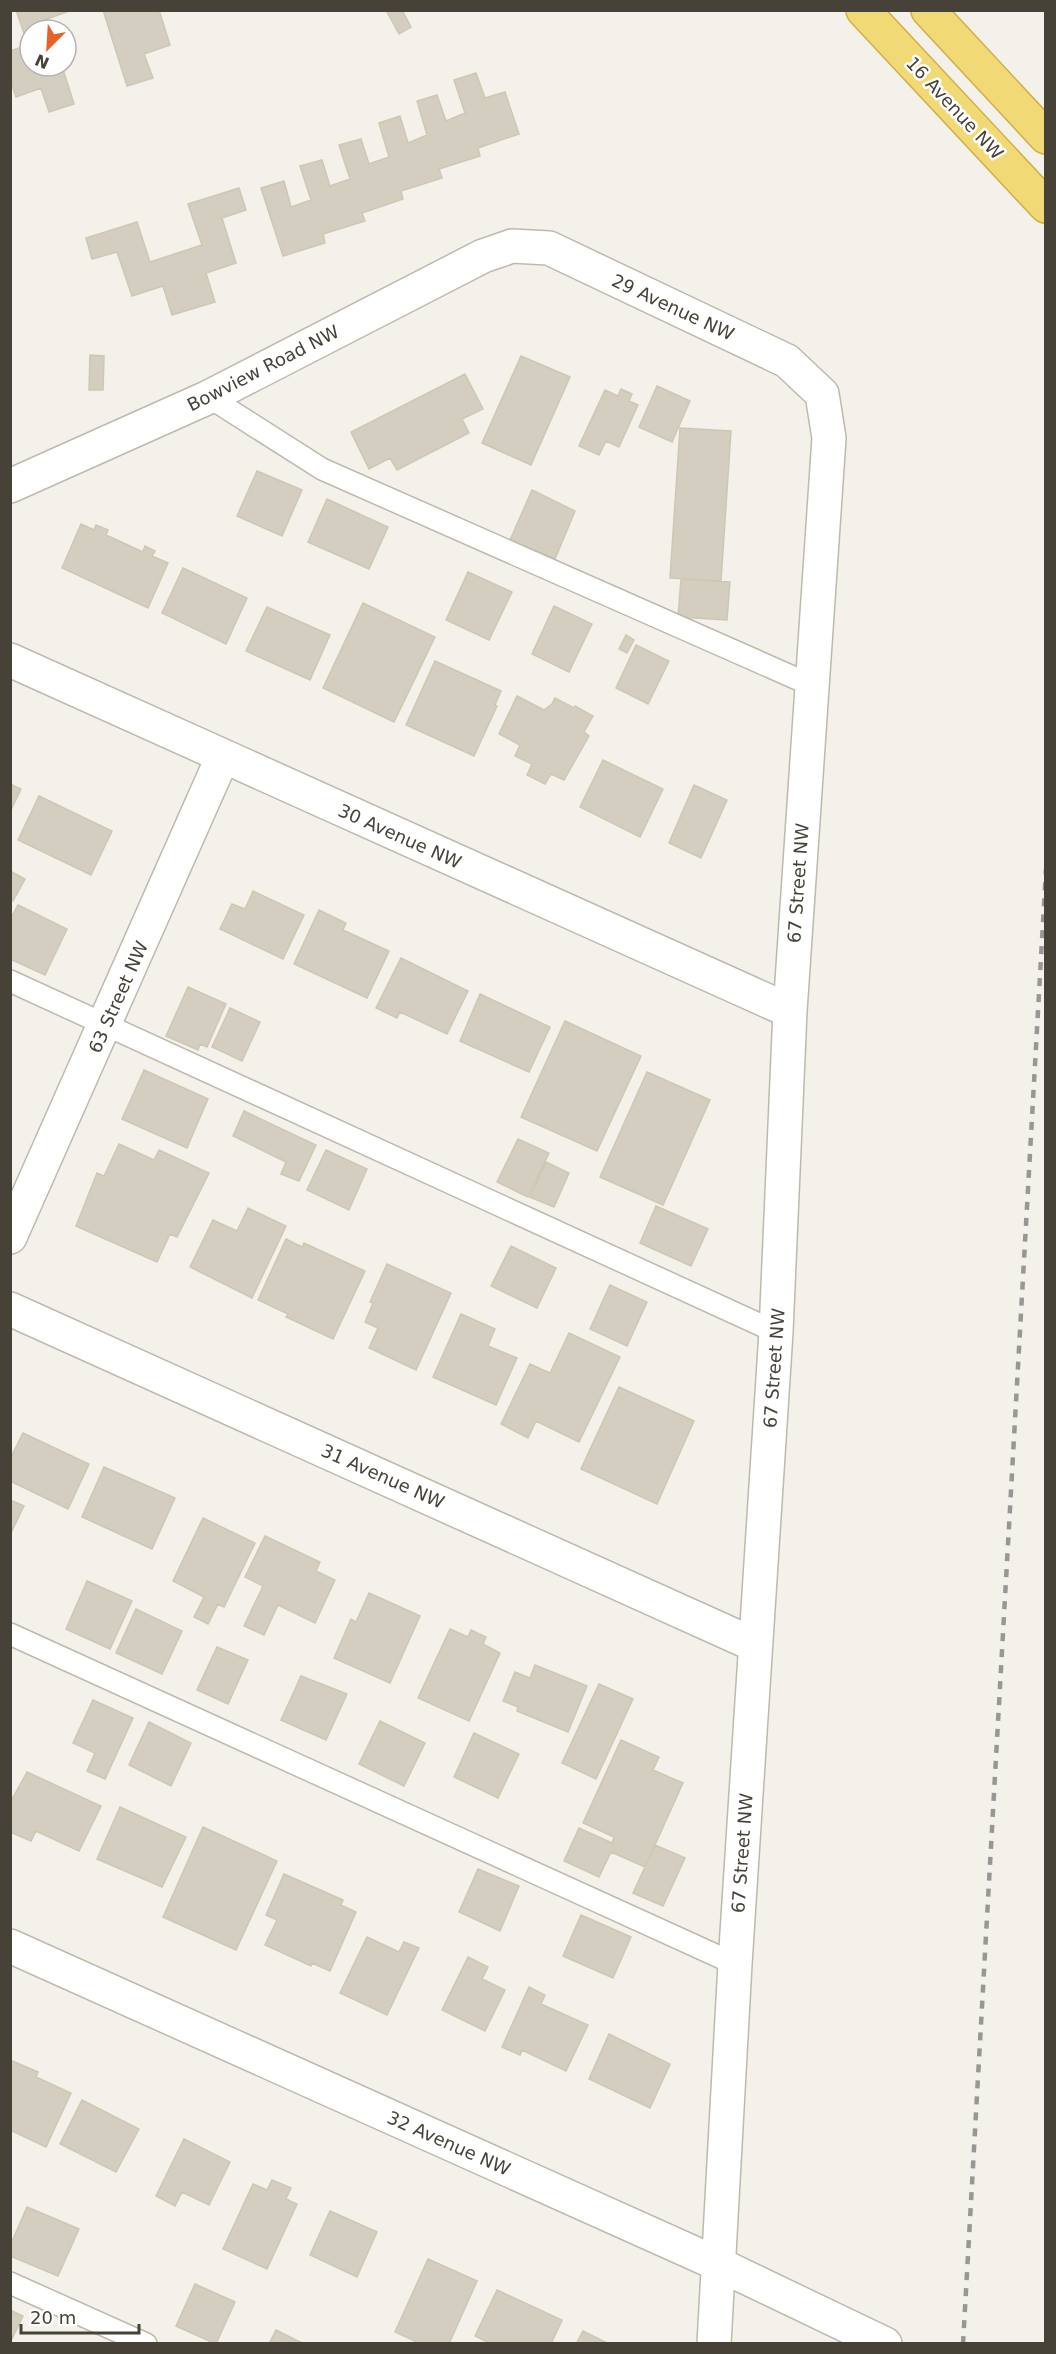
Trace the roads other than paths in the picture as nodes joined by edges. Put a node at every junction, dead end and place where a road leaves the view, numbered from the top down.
1 (863, 10) edge
2 (928, 10) edge
3 (1046, 137) edge
4 (1046, 206) edge
5 (512, 246) joint
6 (822, 394) joint
7 (209, 397) junction
8 (10, 486) edge
9 (10, 660) edge
10 (811, 685) junction
11 (223, 756) junction
12 (10, 981) edge
13 (790, 1011) junction
14 (105, 1025) junction
15 (10, 1237) edge
16 (10, 1309) edge
17 (776, 1332) junction
18 (10, 1634) edge
19 (755, 1645) junction
20 (10, 1946) edge
21 (735, 1964) junction
22 (718, 2264) junction
23 (10, 2283) edge
24 (146, 2343) edge
25 (714, 2343) edge
26 (885, 2343) edge

1 - 4 highway, 16 Avenue NW
2 - 3 highway
5 - 6 street, 29 Avenue NW
5 - 7 street, Bowview Road NW
6 - 10 street, 67 Street NW
7 - 8 street, Bowview Road NW
7 - 10 lane
9 - 11 street, 30 Avenue NW
10 - 13 street, 67 Street NW
11 - 13 street, 30 Avenue NW
11 - 14 street, 63 Street NW
12 - 14 lane
13 - 17 street, 67 Street NW
14 - 15 street, 63 Street NW
14 - 17 lane
16 - 19 street, 31 Avenue NW
17 - 19 street, 67 Street NW
18 - 21 lane
19 - 21 street, 67 Street NW
20 - 22 street, 32 Avenue NW
21 - 22 street, 67 Street NW
22 - 25 street, 67 Street NW
22 - 26 street, 32 Avenue NW
23 - 24 lane

